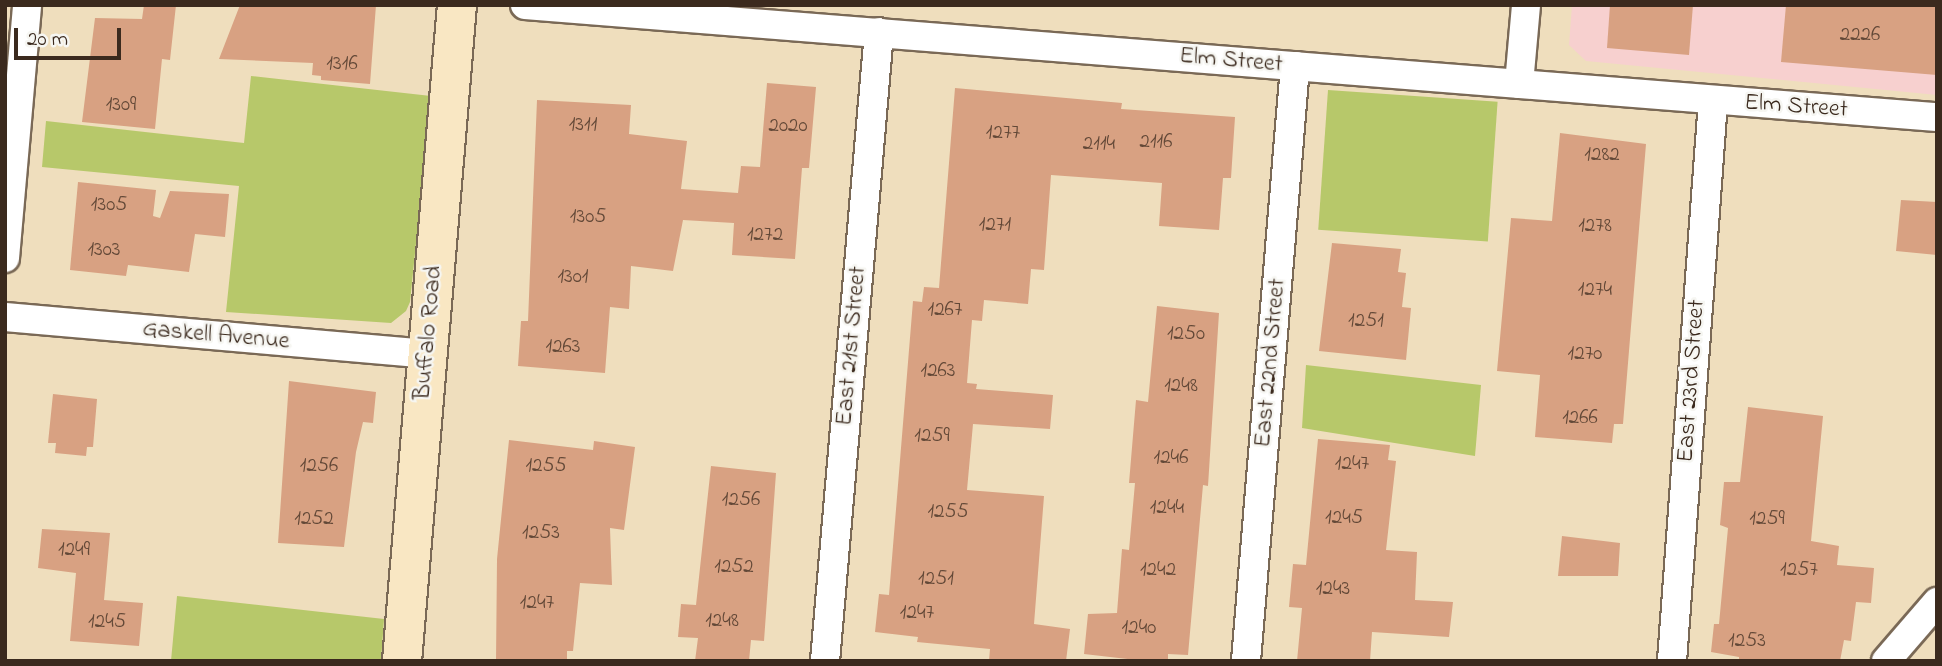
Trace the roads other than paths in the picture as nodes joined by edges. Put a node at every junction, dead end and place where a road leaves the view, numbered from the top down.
1 (27, 5) edge
2 (457, 5) edge
3 (525, 5) edge
4 (1526, 5) edge
5 (879, 32) junction
6 (1295, 66) junction
7 (1519, 84) junction
8 (1713, 101) junction
9 (1937, 117) edge
10 (5, 258) edge
11 (5, 317) edge
12 (427, 354) junction
13 (1937, 602) edge
14 (402, 661) edge
15 (825, 661) edge
16 (1246, 661) edge
17 (1672, 661) edge
18 (1886, 661) edge

1 - 10 street
2 - 12 main road, Buffalo Road
3 - 5 street, Elm Street
4 - 7 street
5 - 6 street, Elm Street
5 - 15 street, East 21st Street
6 - 7 street, Elm Street
6 - 16 street, East 22nd Street
7 - 8 street, Elm Street
8 - 9 street, Elm Street
8 - 17 street, East 23rd Street
11 - 12 street, Gaskell Avenue
12 - 14 main road, Buffalo Road
13 - 18 street

